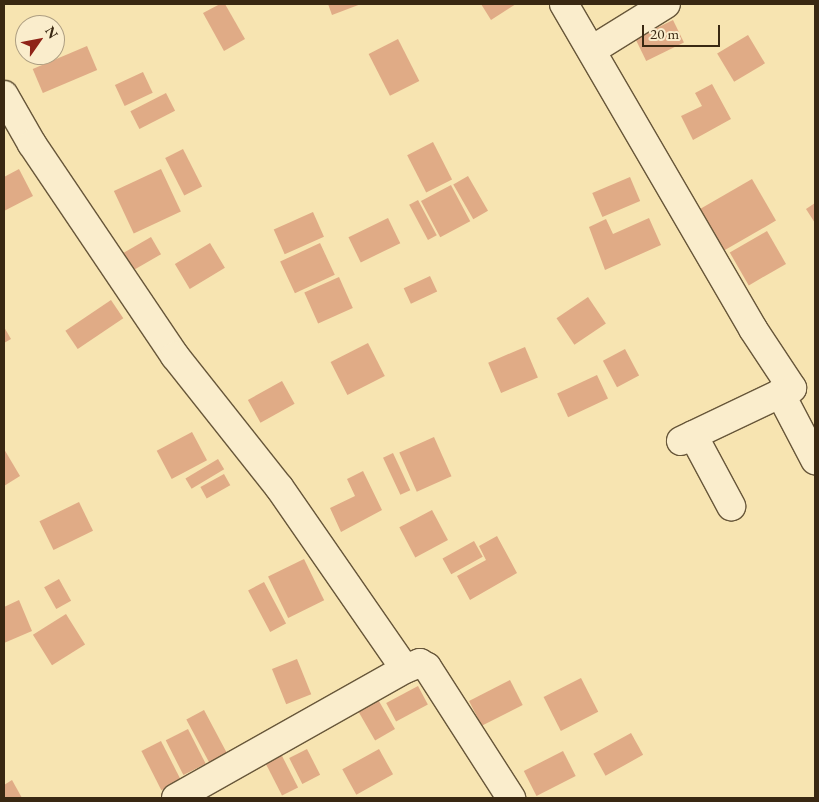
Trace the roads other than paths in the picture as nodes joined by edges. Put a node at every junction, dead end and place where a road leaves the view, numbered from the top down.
1 (564, 4) edge
2 (666, 4) edge
3 (592, 50) junction
4 (4, 95) edge
5 (780, 393) junction
6 (815, 460) edge
7 (731, 506) dead end
8 (405, 669) junction
9 (176, 798) edge
10 (511, 798) edge

1 - 3 street
2 - 3 street
3 - 5 street
4 - 8 street
5 - 6 street
5 - 7 street
8 - 9 street
8 - 10 street

